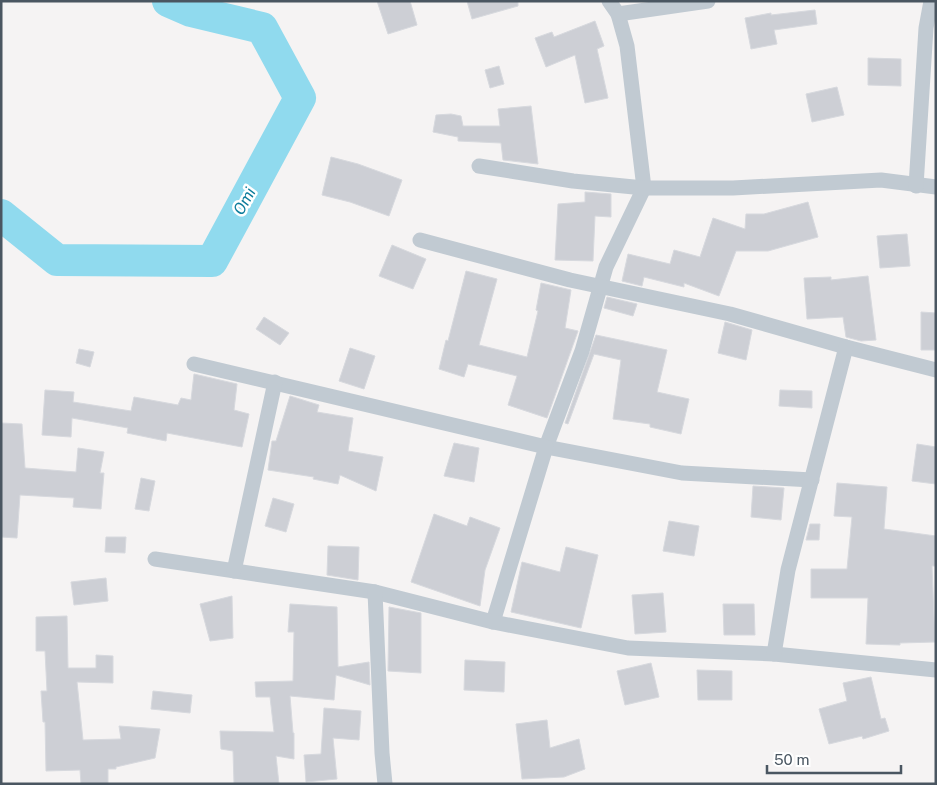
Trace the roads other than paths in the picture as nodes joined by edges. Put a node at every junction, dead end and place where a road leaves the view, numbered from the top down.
1 (609, 1) edge
2 (708, 1) edge
3 (930, 1) edge
4 (618, 14) junction
5 (479, 166) dead end
6 (916, 186) junction
7 (936, 187) edge
8 (644, 188) junction
9 (420, 240) dead end
10 (600, 287) junction
11 (846, 347) junction
12 (194, 364) dead end
13 (936, 370) edge
14 (275, 382) junction
15 (546, 447) junction
16 (812, 480) junction
17 (155, 559) dead end
18 (234, 571) junction
19 (375, 592) junction
20 (493, 622) junction
21 (774, 654) junction
22 (936, 670) edge
23 (385, 784) edge

1 - 4 street
2 - 4 street
3 - 6 street
4 - 8 street
5 - 8 street
6 - 7 street
6 - 8 street
8 - 10 street
9 - 10 street
10 - 11 street
10 - 15 street
11 - 13 street
11 - 16 street
12 - 14 street
14 - 15 street
14 - 18 street
15 - 16 street
15 - 20 street
16 - 21 street
17 - 18 street
18 - 19 street
19 - 20 street
19 - 23 street
20 - 21 street
21 - 22 street

